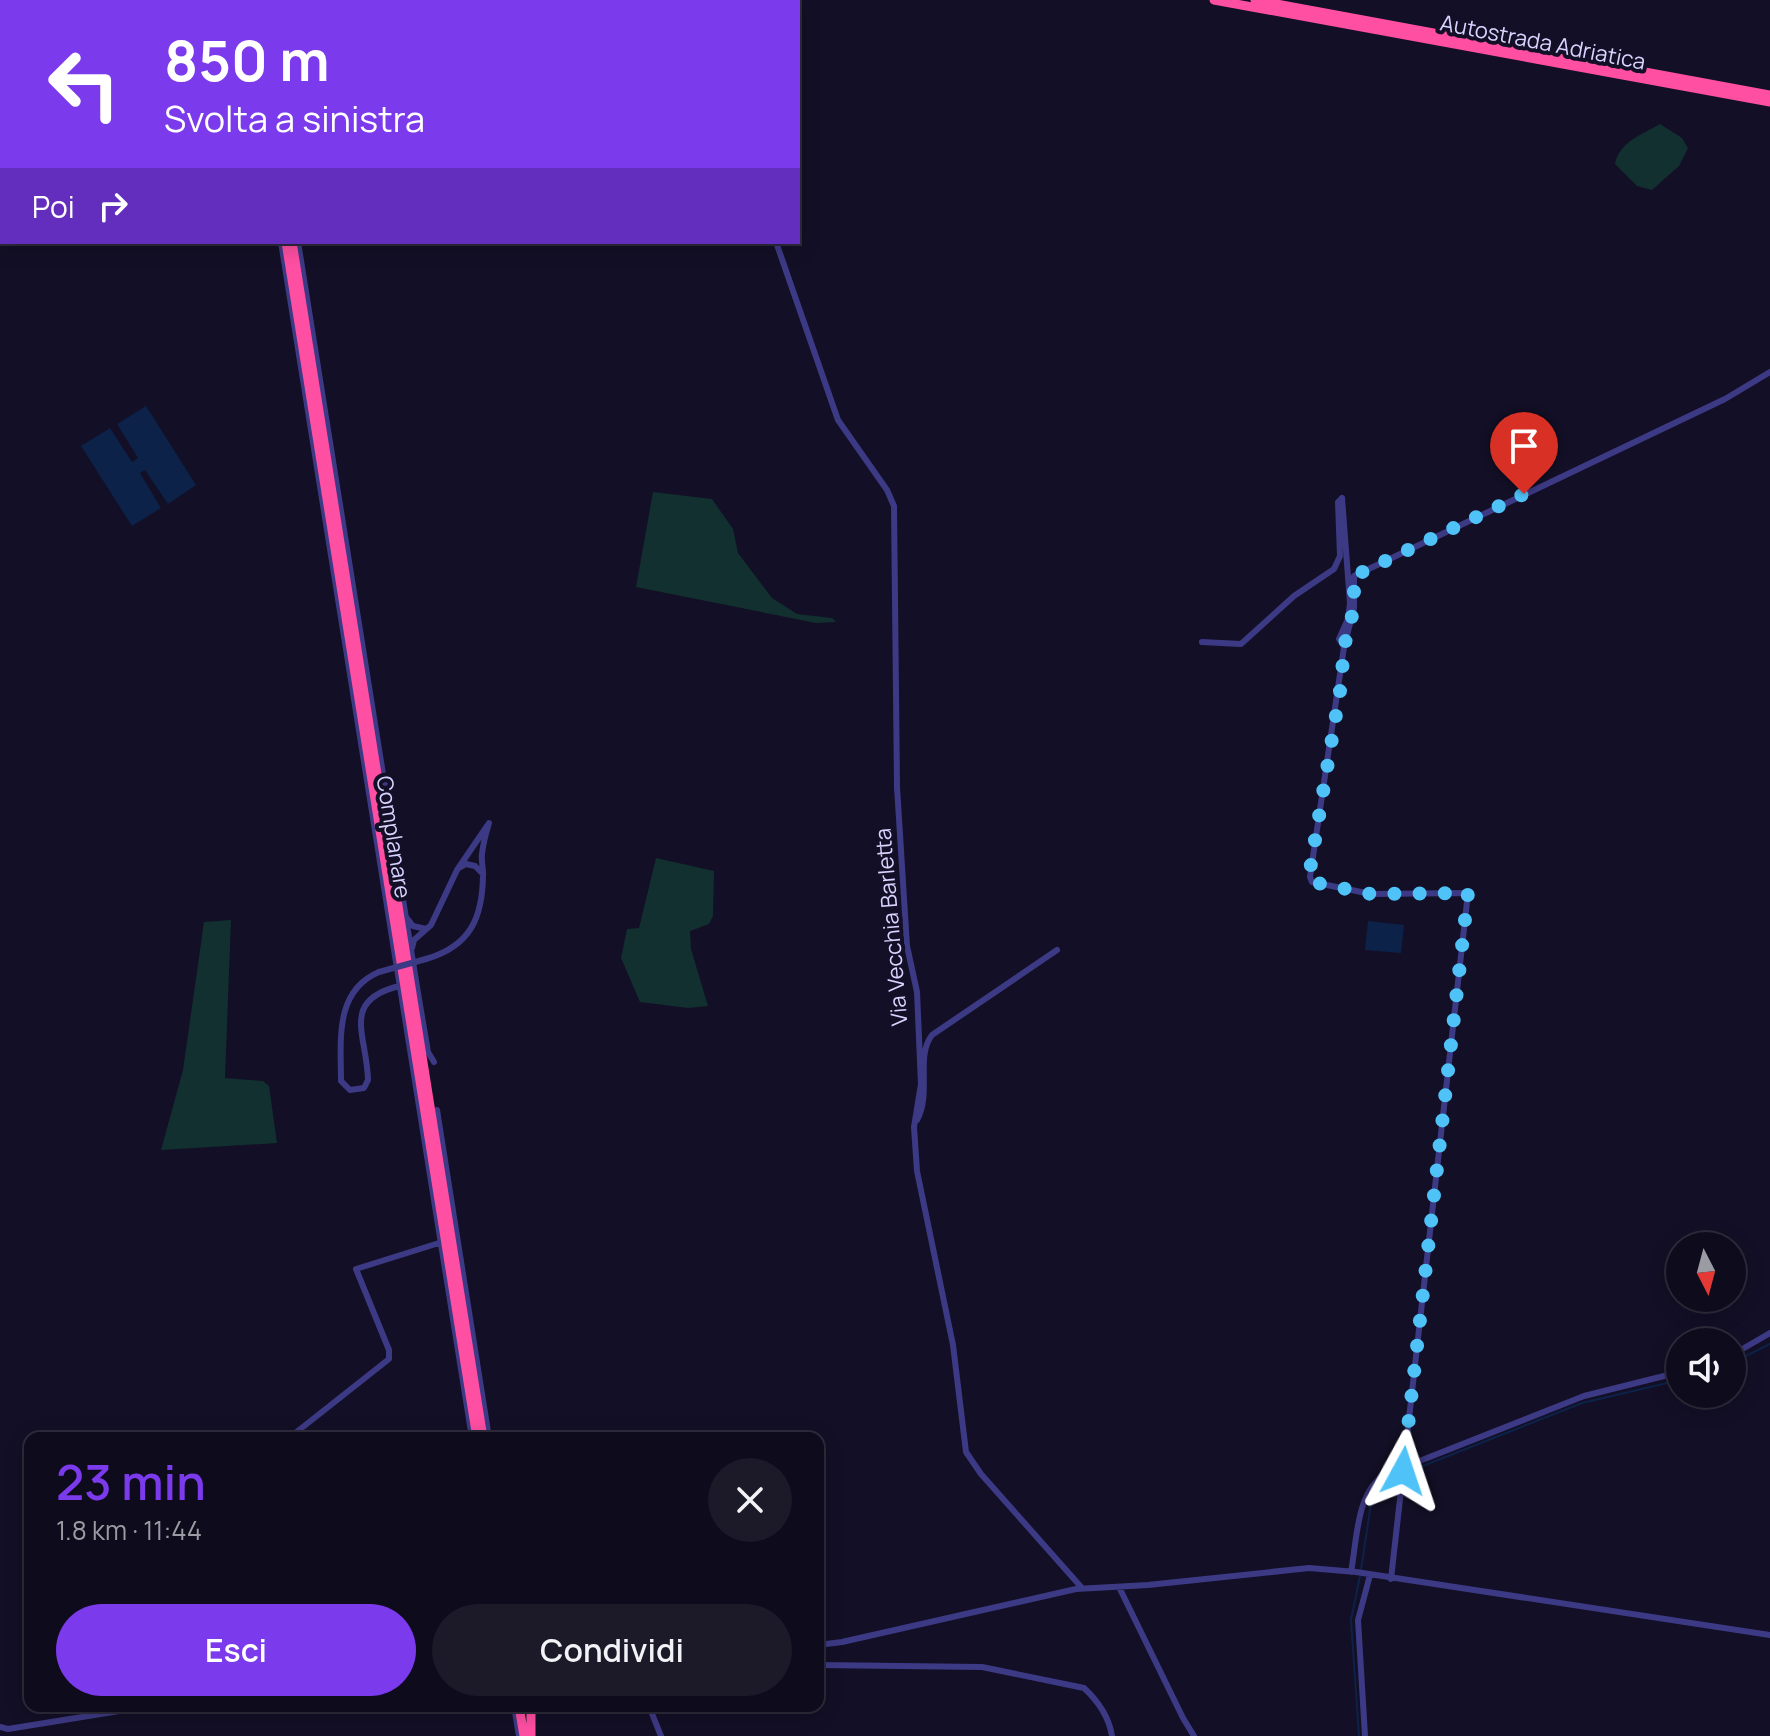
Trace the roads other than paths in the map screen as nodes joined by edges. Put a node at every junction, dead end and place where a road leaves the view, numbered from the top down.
1 (1214, 0) edge
2 (1255, 0) edge
3 (1770, 95) edge
4 (1770, 102) edge
5 (283, 244) edge
6 (283, 244) edge
7 (295, 244) edge
8 (295, 244) edge
9 (777, 244) edge
10 (1770, 372) edge
11 (1202, 642) dead end
12 (1344, 647) junction
13 (471, 848) junction
14 (482, 855) junction
15 (457, 870) junction
16 (483, 874) junction
17 (405, 916) junction
18 (426, 929) junction
19 (408, 934) junction
20 (1057, 950) dead end
21 (411, 953) junction
22 (399, 986) junction
23 (434, 1062) dead end
24 (437, 1110) dead end
25 (914, 1127) junction
26 (439, 1243) junction
27 (1770, 1333) edge
28 (1746, 1347) edge
29 (1666, 1376) edge
30 (297, 1432) edge
31 (473, 1432) edge
32 (473, 1432) edge
33 (485, 1432) edge
34 (485, 1432) edge
35 (1403, 1472) junction
36 (1360, 1573) junction
37 (1391, 1579) junction
38 (1119, 1587) junction
39 (1082, 1588) junction
40 (1770, 1635) edge
41 (824, 1644) edge
42 (824, 1665) edge
43 (113, 1712) edge
44 (518, 1712) edge
45 (530, 1712) edge
46 (651, 1712) edge
47 (0, 1727) edge
48 (522, 1736) edge
49 (532, 1736) edge
50 (661, 1736) edge
51 (1112, 1736) edge
52 (1194, 1736) edge
53 (1365, 1736) edge

1 - 4 highway, Autostrada Adriatica
2 - 3 highway, Autostrada Adriatica
5 - 22 street, Complanare
6 - 31 highway
7 - 17 street, Complanare
8 - 33 highway
9 - 25 street, Via Vecchia Barletta
10 - 12 street
11 - 12 street
12 - 35 street
13 - 14 street
13 - 14 street
13 - 15 street
13 - 16 street
14 - 16 street
15 - 16 street
15 - 18 street
16 - 22 street, bridge
17 - 18 street
17 - 19 street, Complanare
18 - 19 street
18 - 21 street
19 - 21 street, Complanare
20 - 25 street
21 - 23 street, Complanare
22 - 26 street, Complanare
24 - 34 street
25 - 39 street, Via Vecchia Barletta
26 - 30 street
26 - 32 street, Complanare
27 - 28 street
29 - 35 street
35 - 36 street
35 - 37 street
36 - 37 street
36 - 38 street
36 - 53 street
37 - 40 street
38 - 39 street
38 - 52 street
39 - 41 street
42 - 51 street
43 - 47 street
44 - 48 highway
45 - 49 highway
46 - 50 street

